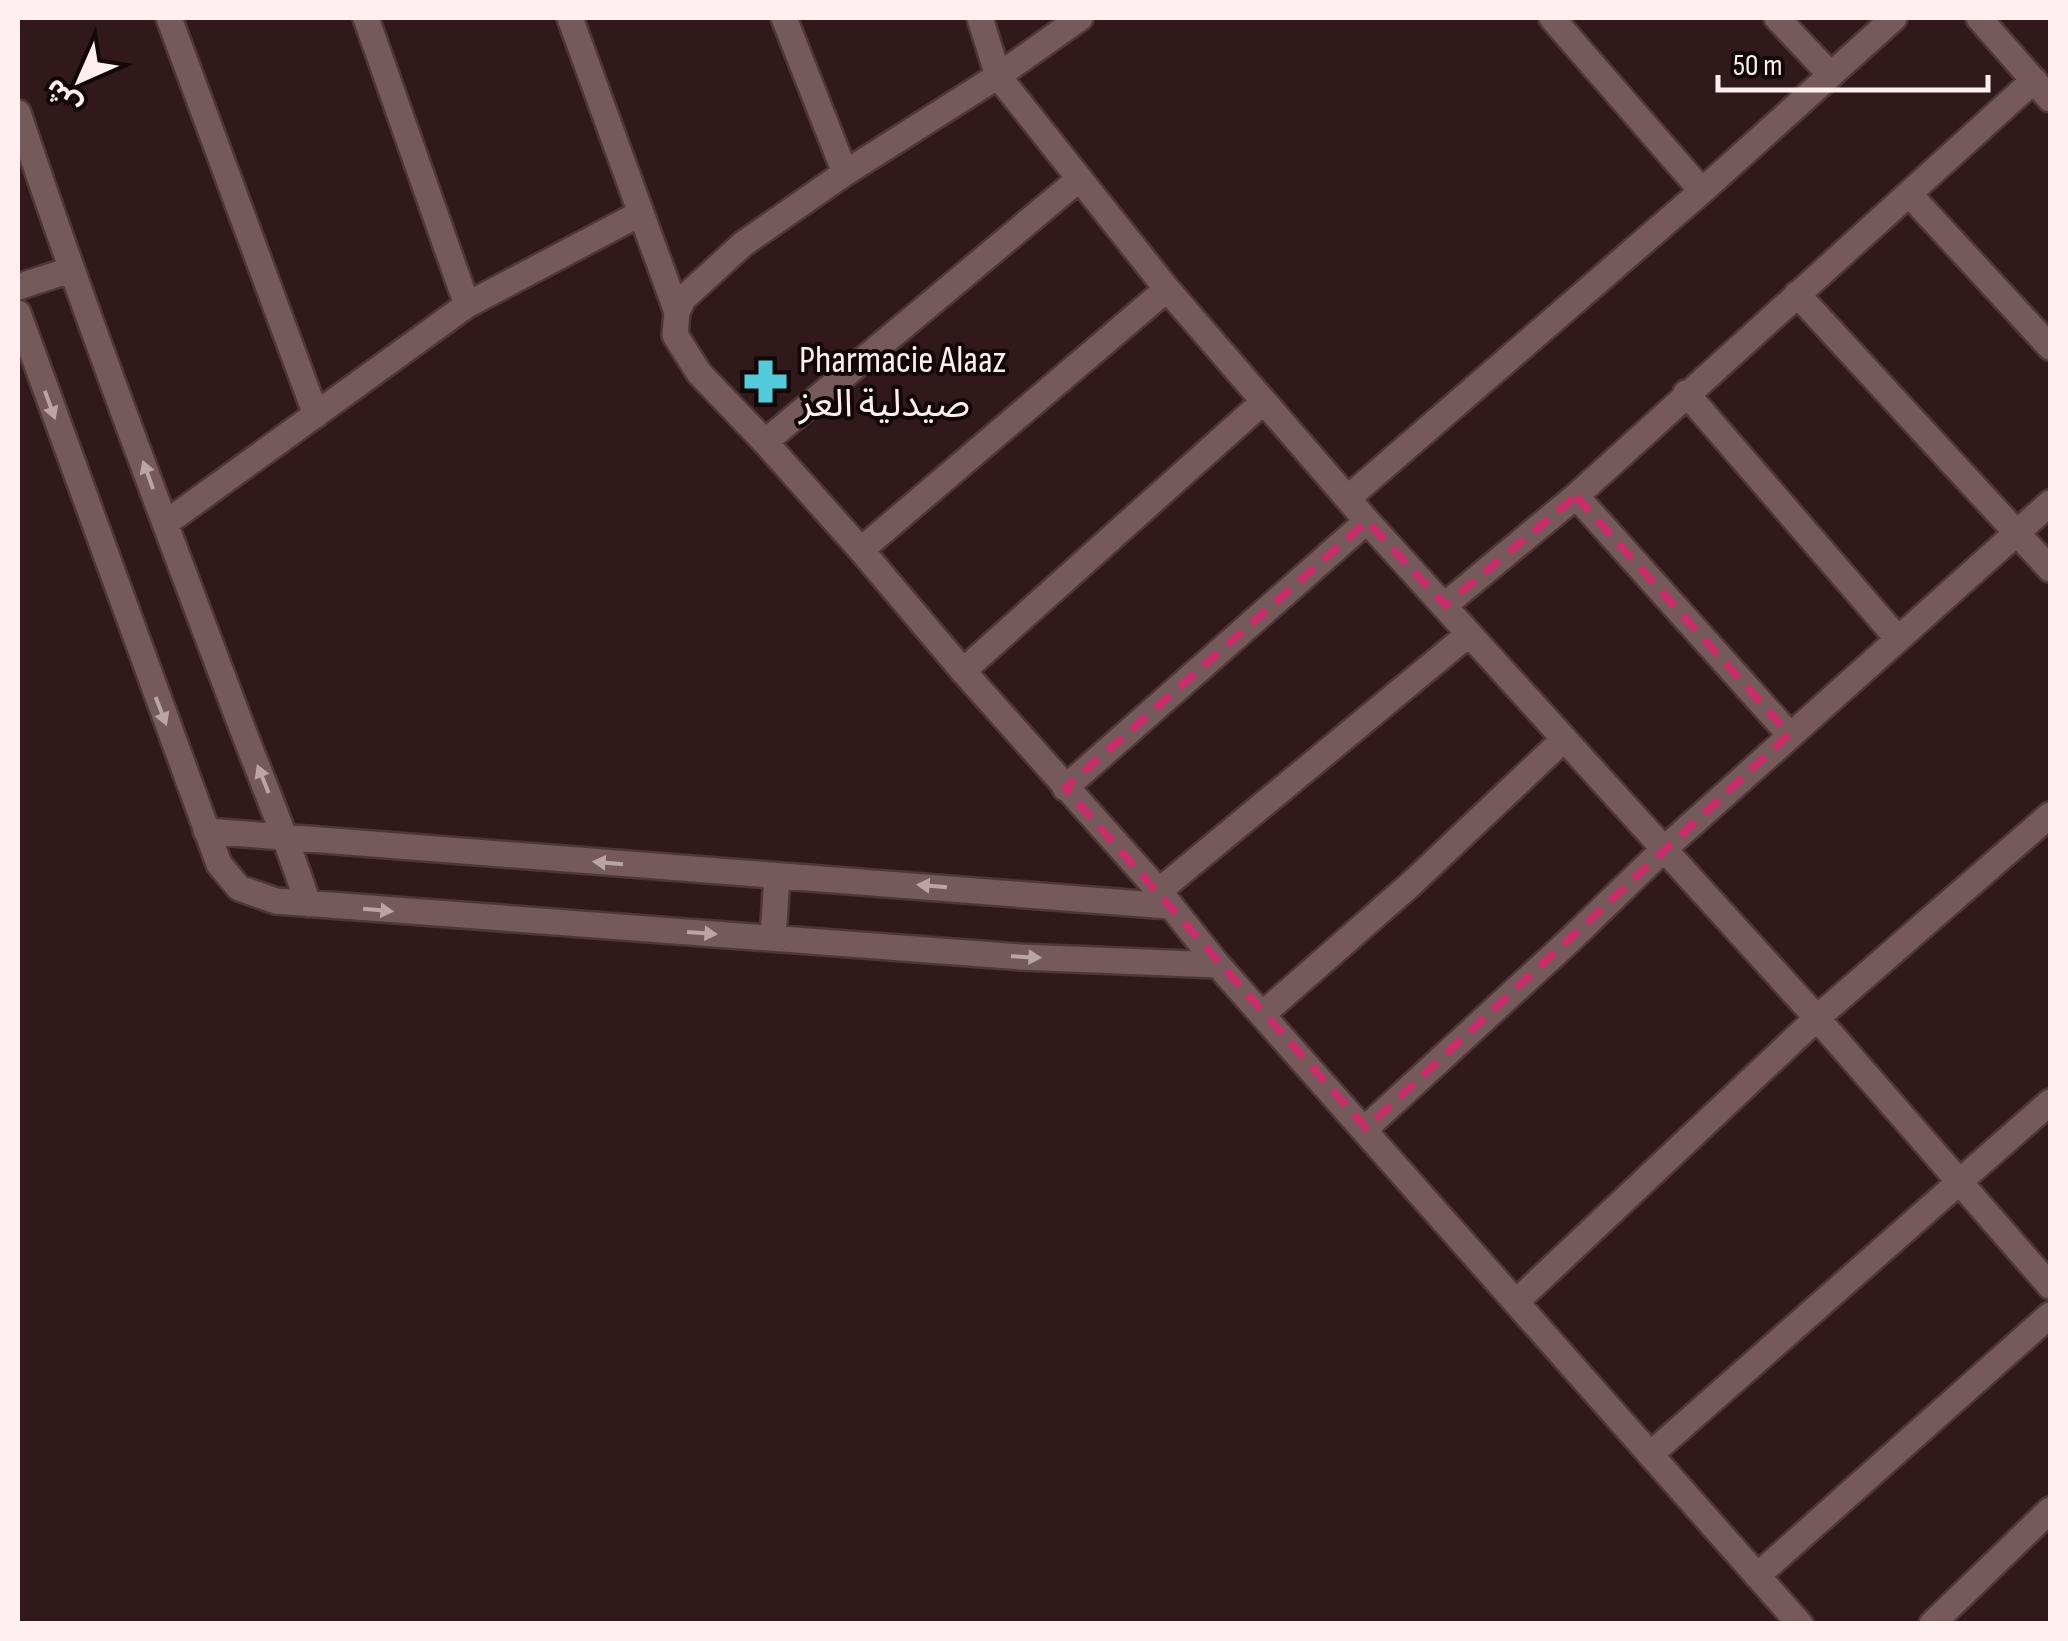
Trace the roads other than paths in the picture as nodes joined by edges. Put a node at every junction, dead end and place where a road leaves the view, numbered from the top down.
1 (168, 18) edge
2 (366, 18) edge
3 (570, 18) edge
4 (784, 18) edge
5 (980, 18) edge
6 (1080, 18) edge
7 (1552, 18) edge
8 (1777, 18) edge
9 (1894, 18) edge
10 (1979, 18) edge
11 (1830, 74) junction
12 (998, 76) junction
13 (2042, 90) edge
14 (18, 113) edge
15 (845, 173) junction
16 (1078, 180) junction
17 (1702, 191) junction
18 (1910, 195) junction
19 (641, 212) junction
20 (70, 270) junction
21 (18, 287) edge
22 (1167, 289) junction
23 (1797, 294) junction
24 (467, 305) junction
25 (677, 312) junction
26 (18, 314) edge
27 (2050, 347) edge
28 (1686, 394) junction
29 (1263, 402) junction
30 (316, 415) junction
31 (766, 442) junction
32 (1576, 496) junction
33 (1348, 498) junction
34 (2050, 503) edge
35 (1367, 521) junction
36 (166, 523) junction
37 (2017, 533) junction
38 (861, 550) junction
39 (2050, 570) edge
40 (1445, 605) junction
41 (1469, 634) junction
42 (1898, 639) junction
43 (963, 671) junction
44 (1790, 734) junction
45 (1563, 740) junction
46 (1065, 788) junction
47 (2050, 815) edge
48 (206, 831) junction
49 (287, 838) junction
50 (1662, 850) junction
51 (777, 876) junction
52 (1164, 898) junction
53 (308, 904) junction
54 (773, 938) junction
55 (1218, 965) junction
56 (1264, 1013) junction
57 (1818, 1018) junction
58 (2050, 1102) edge
59 (1366, 1128) junction
60 (1961, 1183) junction
61 (2050, 1286) edge
62 (1516, 1302) junction
63 (2050, 1315) edge
64 (1652, 1453) junction
65 (2050, 1510) edge
66 (1757, 1576) junction
67 (1800, 1624) edge
68 (1932, 1624) edge

1 - 30 street
2 - 24 street
3 - 19 street
4 - 15 street
5 - 12 street
6 - 12 street
7 - 17 street
8 - 11 street
9 - 11 street
10 - 13 street
11 - 17 street
12 - 15 street
12 - 16 street
13 - 18 street
14 - 20 street
15 - 25 street
16 - 22 street
16 - 31 street
17 - 33 street
18 - 23 street
18 - 27 street
19 - 24 street
19 - 25 street
20 - 21 street
36 -> 20 street
22 - 29 street
22 - 38 street
23 - 28 street
23 - 37 street
24 - 30 street
25 - 31 street
26 -> 48 street
28 - 32 street
28 - 42 street
29 - 33 street
29 - 43 street
30 - 36 street
31 - 38 street
32 - 40 street
32 - 44 street
33 - 35 street
34 - 37 street
35 - 40 street
35 - 46 street
49 -> 36 street
37 - 39 street
37 - 42 street
38 - 43 street
40 - 41 street
41 - 45 street
41 - 52 street
42 - 44 street
43 - 46 street
44 - 50 street
45 - 50 street
45 - 56 street
46 - 52 street
47 - 57 street
48 - 49 street
48 - 53 street
51 -> 49 street
49 - 53 street
50 - 57 street
50 - 59 street
52 -> 51 street
51 - 54 street
52 - 55 street
53 -> 54 street
54 -> 55 street
55 - 56 street
56 - 59 street
57 - 60 street
57 - 62 street
58 - 60 street
59 - 62 street
60 - 61 street
60 - 64 street
62 - 64 street
63 - 66 street
64 - 66 street
65 - 68 street
66 - 67 street

